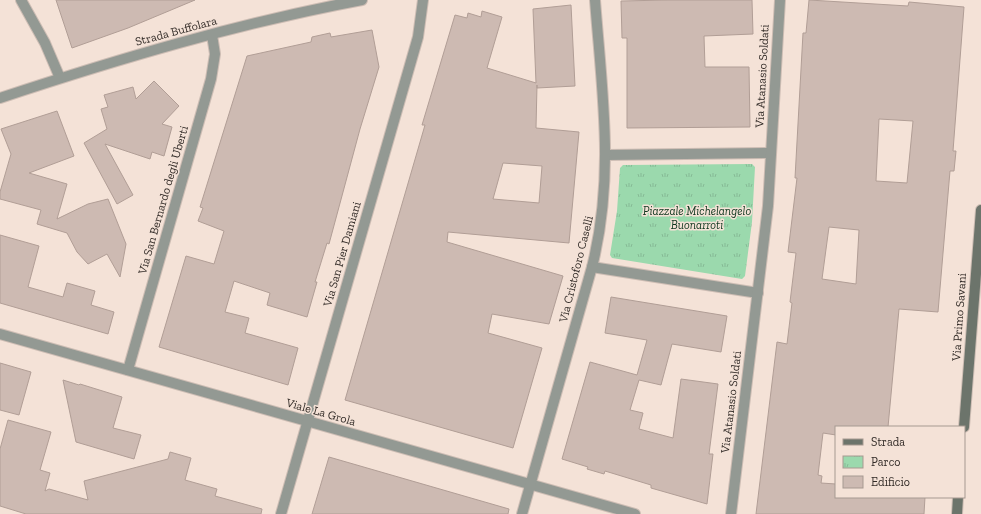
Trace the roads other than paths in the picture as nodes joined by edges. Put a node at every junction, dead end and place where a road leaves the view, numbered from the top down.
1 (21, 0) edge
2 (362, 0) edge
3 (423, 0) edge
4 (595, 0) edge
5 (780, 0) edge
6 (344, 2) edge
7 (212, 35) junction
8 (60, 78) junction
9 (0, 98) edge
10 (771, 154) junction
11 (606, 155) junction
12 (981, 210) edge
13 (979, 262) edge
14 (592, 267) junction
15 (758, 293) junction
16 (0, 334) edge
17 (128, 370) junction
18 (308, 421) junction
19 (964, 426) edge
20 (530, 484) junction
21 (958, 498) edge
22 (281, 514) edge
23 (522, 514) edge
24 (635, 514) edge
25 (731, 514) edge
26 (957, 514) edge

1 - 8 street
2 - 6 street, Strada Buffolara
3 - 18 street, Via San Pier Damiani
4 - 11 street, Via Cristoforo Caselli
5 - 10 street, Via Atanasio Soldati
6 - 7 street, Strada Buffolara
7 - 8 street, Strada Buffolara
7 - 17 street, Via San Bernardo degli Uberti
8 - 9 street, Strada Buffolara
10 - 11 street
10 - 15 street
11 - 14 street, Via Cristoforo Caselli
12 - 13 street, Via Primo Savani
13 - 19 street, Via Primo Savani
14 - 15 street
14 - 20 street, Via Cristoforo Caselli
15 - 25 street, Via Atanasio Soldati
16 - 17 street, Viale La Grola
17 - 18 street, Viale La Grola
18 - 20 street, Viale La Grola
18 - 22 street, Via San Pier Damiani
20 - 23 street, Via Cristoforo Caselli
20 - 24 street, Viale La Grola
21 - 26 street

